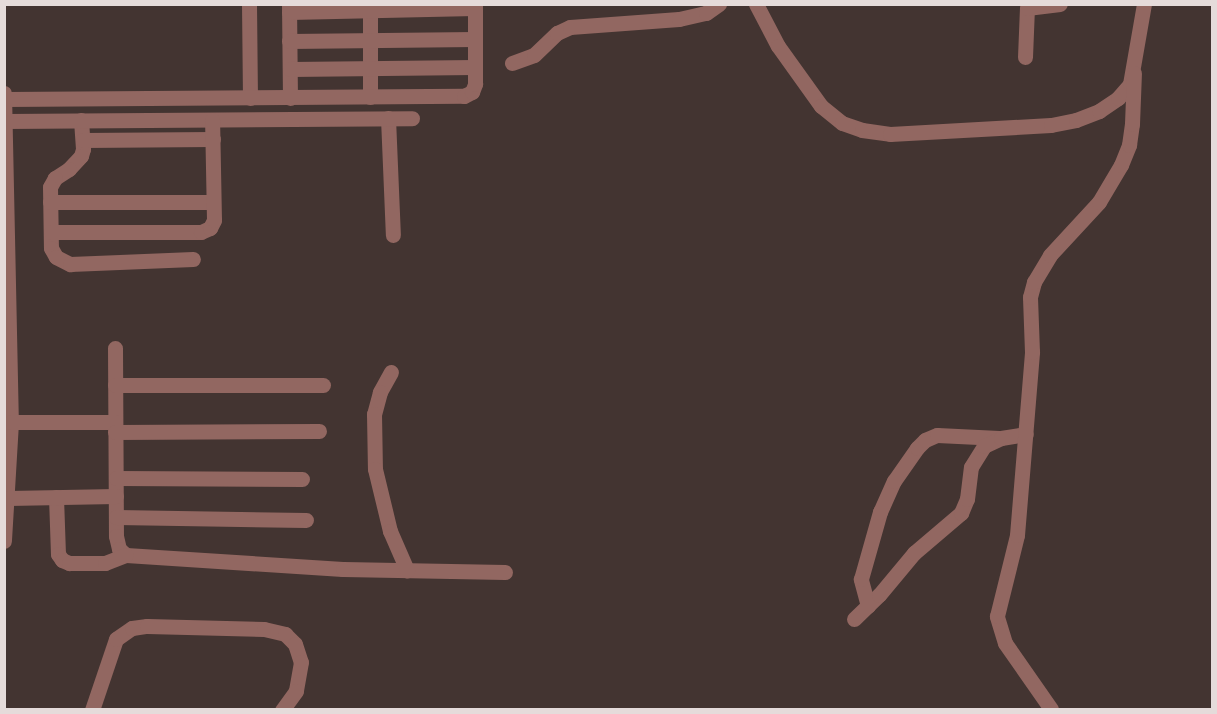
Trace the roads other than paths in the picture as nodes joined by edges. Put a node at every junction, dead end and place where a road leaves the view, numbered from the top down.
1 (249, 4) edge
2 (719, 4) edge
3 (756, 4) edge
4 (1060, 4) edge
5 (1144, 4) edge
6 (1044, 5) edge
7 (475, 6) edge
8 (370, 7) edge
9 (289, 8) edge
10 (475, 39) junction
11 (370, 40) junction
12 (289, 41) junction
13 (1025, 57) dead end
14 (512, 63) dead end
15 (475, 67) junction
16 (370, 68) junction
17 (290, 69) junction
18 (1134, 73) junction
19 (4, 93) edge
20 (370, 97) junction
21 (250, 98) junction
22 (290, 98) junction
23 (5, 99) edge
24 (388, 118) junction
25 (412, 118) dead end
26 (81, 120) junction
27 (212, 120) junction
28 (5, 121) edge
29 (213, 139) junction
30 (83, 141) junction
31 (213, 201) junction
32 (50, 202) junction
33 (6, 219) edge
34 (51, 232) junction
35 (393, 235) dead end
36 (193, 259) dead end
37 (115, 348) dead end
38 (391, 372) dead end
39 (115, 385) junction
40 (323, 385) dead end
41 (11, 422) junction
42 (115, 427) junction
43 (319, 431) dead end
44 (1026, 434) junction
45 (1000, 438) junction
46 (116, 478) junction
47 (302, 479) dead end
48 (116, 496) junction
49 (56, 497) junction
50 (8, 498) junction
51 (116, 517) junction
52 (306, 520) dead end
53 (4, 541) edge
54 (126, 555) junction
55 (407, 570) junction
56 (505, 572) dead end
57 (868, 606) junction
58 (854, 619) dead end
59 (1051, 709) edge
60 (92, 710) edge
61 (282, 710) edge

1 - 21 street
2 - 14 street
3 - 18 street
4 - 6 street
5 - 18 street
6 - 13 street
7 - 8 street
7 - 10 street
8 - 9 street
8 - 11 street
9 - 12 street
10 - 11 street
10 - 15 street
11 - 12 street
11 - 16 street
12 - 17 street
15 - 16 street
15 - 20 street
16 - 17 street
16 - 20 street
17 - 22 street
18 - 44 street
19 - 23 street
20 - 22 street
21 - 22 street
21 - 23 street
23 - 28 street
24 - 25 street
24 - 27 street
24 - 35 street
26 - 27 street
26 - 28 street
26 - 30 street
27 - 29 street
28 - 33 street
29 - 30 street
29 - 31 street
30 - 32 street
31 - 32 street
31 - 34 street
32 - 34 street
33 - 41 street
34 - 36 street
37 - 39 street
38 - 55 street
39 - 40 street
39 - 42 street
41 - 42 street
41 - 50 street
42 - 43 street
42 - 46 street
44 - 45 street
44 - 59 street
45 - 57 street
45 - 57 street
46 - 47 street
46 - 48 street
48 - 49 street
48 - 51 street
49 - 50 street
49 - 54 street
50 - 53 street
51 - 52 street
51 - 54 street
54 - 55 street
55 - 56 street
57 - 58 street
60 - 61 street

